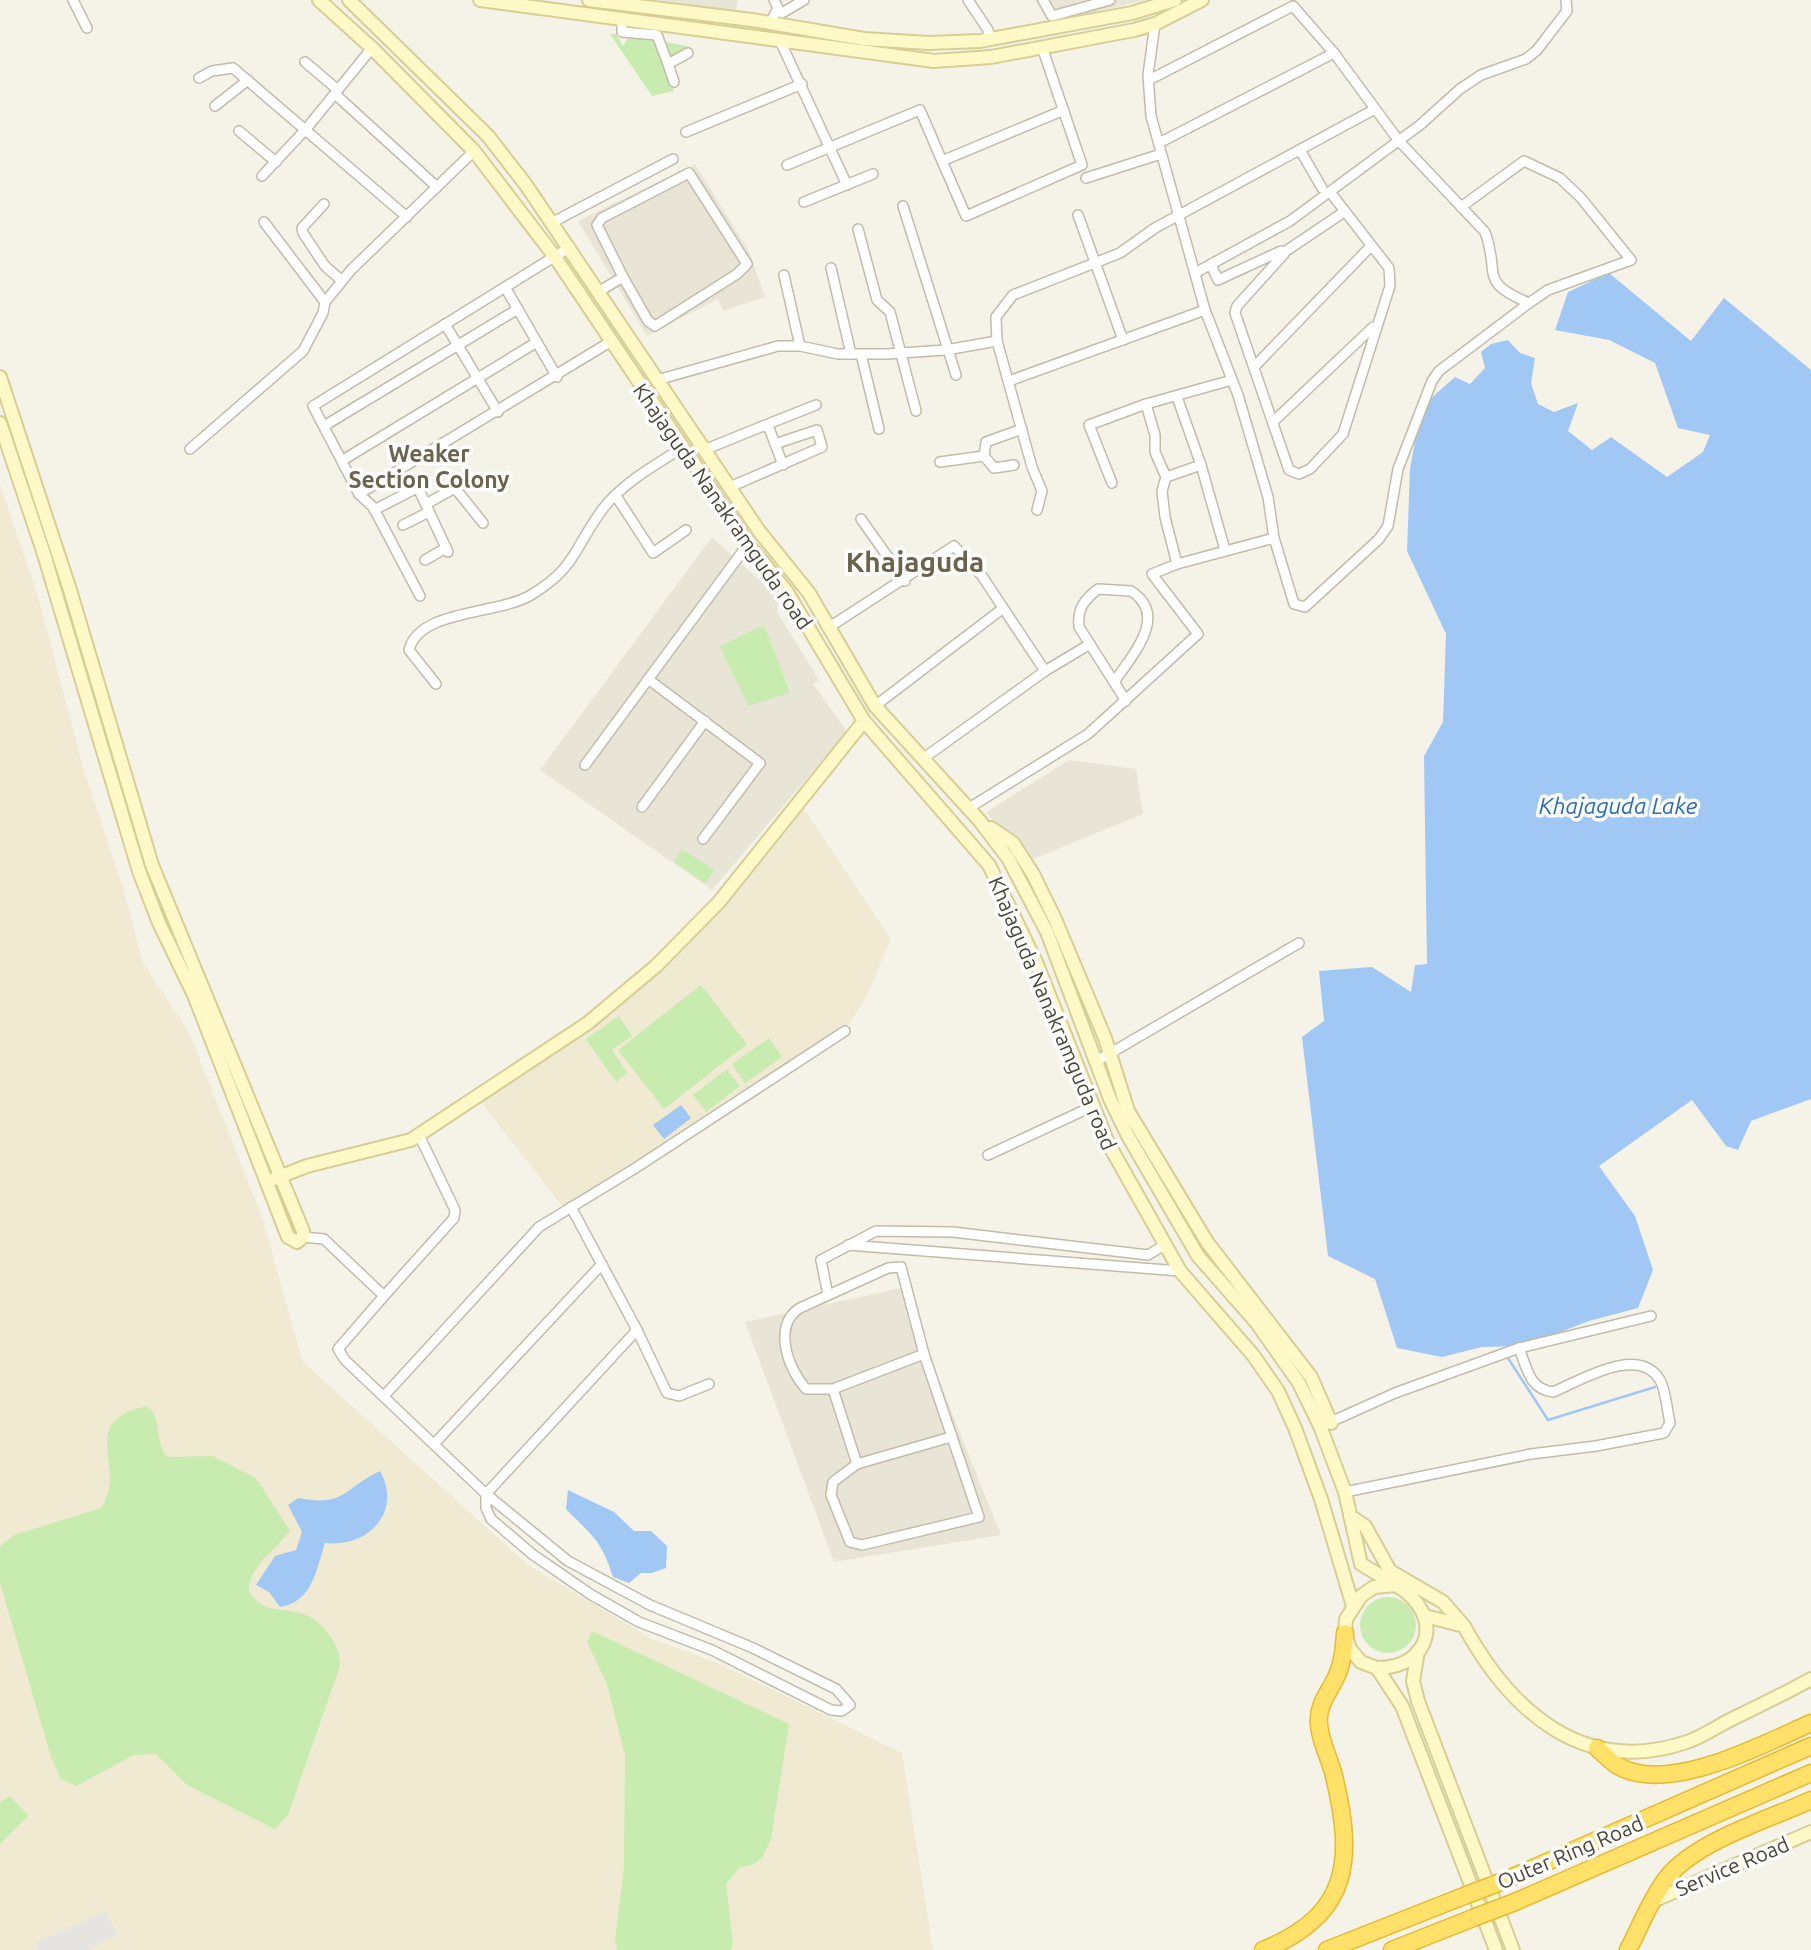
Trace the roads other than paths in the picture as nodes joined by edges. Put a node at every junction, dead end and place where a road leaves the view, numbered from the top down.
1 (73, 0) edge
2 (319, 0) edge
3 (349, 0) edge
4 (480, 0) edge
5 (589, 0) edge
6 (804, 0) edge
7 (968, 0) edge
8 (1043, 0) edge
9 (1110, 0) edge
10 (1202, 0) edge
11 (1566, 0) edge
12 (1170, 1) edge
13 (1098, 4) junction
14 (360, 5) edge
15 (667, 5) edge
16 (681, 6) edge
17 (1086, 7) junction
18 (777, 14) edge
19 (622, 20) junction
20 (1095, 20) junction
21 (1155, 24) junction
22 (87, 28) dead end
23 (990, 38) junction
24 (869, 39) junction
25 (781, 43) junction
26 (1042, 47) junction
27 (372, 48) junction
28 (688, 53) dead end
29 (867, 53) junction
30 (1334, 53) junction
31 (305, 62) dead end
32 (668, 64) junction
33 (199, 78) dead end
34 (248, 80) junction
35 (1149, 80) junction
36 (674, 82) dead end
37 (802, 83) junction
38 (336, 92) junction
39 (215, 106) dead end
40 (1375, 109) junction
41 (1064, 110) junction
42 (306, 128) junction
43 (239, 131) dead end
44 (686, 132) dead end
45 (1399, 141) junction
46 (1159, 143) junction
47 (830, 147) junction
48 (1300, 150) junction
49 (474, 151) junction
50 (1161, 154) junction
51 (673, 159) dead end
52 (942, 160) junction
53 (276, 162) junction
54 (787, 165) dead end
55 (873, 174) dead end
56 (262, 176) dead end
57 (1086, 178) dead end
58 (847, 185) junction
59 (437, 187) junction
60 (1326, 190) junction
61 (804, 202) dead end
62 (324, 204) dead end
63 (903, 206) dead end
64 (1461, 207) junction
65 (1344, 212) junction
66 (1078, 215) dead end
67 (1180, 216) junction
68 (407, 217) junction
69 (264, 222) dead end
70 (553, 222) junction
71 (858, 229) dead end
72 (1371, 246) junction
73 (570, 247) junction
74 (1283, 253) junction
75 (555, 257) junction
76 (1095, 264) junction
77 (1211, 265) junction
78 (831, 268) dead end
79 (1195, 273) junction
80 (785, 275) dead end
81 (623, 277) junction
82 (341, 281) junction
83 (506, 287) junction
84 (598, 292) junction
85 (325, 302) junction
86 (1529, 303) junction
87 (518, 309) junction
88 (1205, 310) junction
89 (445, 324) junction
90 (1375, 326) junction
91 (1123, 340) junction
92 (997, 341) junction
93 (537, 342) junction
94 (610, 342) junction
95 (457, 345) junction
96 (800, 346) junction
97 (947, 350) junction
98 (901, 353) junction
99 (856, 354) junction
100 (1254, 367) junction
101 (956, 375) dead end
102 (0, 377) edge
103 (557, 377) junction
104 (478, 379) junction
105 (657, 380) junction
106 (1232, 380) junction
107 (1009, 381) junction
108 (1177, 397) junction
109 (1146, 404) junction
110 (816, 405) dead end
111 (916, 411) dead end
112 (498, 412) junction
113 (1273, 422) junction
114 (0, 423) edge
115 (324, 426) junction
116 (763, 426) junction
117 (879, 429) dead end
118 (1022, 429) junction
119 (775, 444) junction
120 (682, 448) junction
121 (190, 449) dead end
122 (704, 450) junction
123 (984, 456) junction
124 (343, 460) junction
125 (940, 463) dead end
126 (783, 465) junction
127 (1014, 465) dead end
128 (1201, 465) junction
129 (1166, 477) junction
130 (1112, 483) dead end
131 (730, 487) junction
132 (359, 494) junction
133 (616, 496) junction
134 (427, 508) junction
135 (374, 510) junction
136 (1037, 510) dead end
137 (861, 519) dead end
138 (483, 523) dead end
139 (403, 525) dead end
140 (686, 530) dead end
141 (1274, 538) junction
142 (748, 544) junction
143 (1225, 550) junction
144 (425, 560) dead end
145 (1178, 564) junction
146 (905, 581) junction
147 (420, 596) dead end
148 (1002, 609) junction
149 (828, 628) junction
150 (1090, 644) junction
151 (1045, 671) junction
152 (648, 679) junction
153 (1115, 681) junction
154 (436, 684) dead end
155 (1126, 701) junction
156 (875, 706) junction
157 (705, 721) junction
158 (864, 721) junction
159 (924, 758) junction
160 (585, 765) dead end
161 (642, 807) dead end
162 (969, 808) junction
163 (979, 820) junction
164 (703, 839) dead end
165 (1299, 943) dead end
166 (845, 1031) dead end
167 (1109, 1054) junction
168 (1097, 1061) junction
169 (1091, 1107) junction
170 (419, 1135) junction
171 (988, 1155) dead end
172 (1156, 1156) junction
173 (1143, 1162) junction
174 (281, 1177) junction
175 (267, 1182) junction
176 (571, 1208) junction
177 (298, 1239) junction
178 (1166, 1244) junction
179 (846, 1245) junction
180 (602, 1264) junction
181 (1181, 1271) junction
182 (830, 1294) junction
183 (384, 1296) junction
184 (1651, 1316) dead end
185 (637, 1329) junction
186 (1520, 1348) junction
187 (924, 1354) junction
188 (709, 1384) dead end
189 (833, 1389) junction
190 (384, 1396) junction
191 (1326, 1424) junction
192 (951, 1437) junction
193 (435, 1443) junction
194 (858, 1464) junction
195 (1345, 1492) junction
196 (486, 1494) junction
197 (1350, 1516) junction
198 (1396, 1585) junction
199 (1353, 1606) junction
200 (1425, 1616) junction
201 (1464, 1626) junction
202 (1345, 1633) junction
203 (1419, 1647) junction
204 (1377, 1668) junction
205 (1811, 1679) edge
206 (1811, 1723) edge
207 (1811, 1746) edge
208 (1597, 1748) junction
209 (1811, 1773) edge
210 (1811, 1800) edge
211 (1811, 1832) edge
212 (1653, 1901) junction
213 (1263, 1950) edge
214 (1327, 1950) edge
215 (1392, 1950) edge
216 (1496, 1950) edge
217 (1513, 1950) edge
218 (1628, 1950) edge

1 - 22 street
2 - 27 main road, Khajaguda Nanakramguda road
3 - 14 main road, Khajaguda Nanakramguda road
4 - 19 main road
5 - 15 main road
6 - 18 street
7 - 23 street
8 - 17 street
9 - 13 street
10 - 21 main road
11 - 45 street
12 - 20 main road
13 - 17 street
13 - 20 street
14 - 70 main road, Khajaguda Nanakramguda road
15 - 16 main road
16 - 18 main road
17 - 20 street
18 - 24 main road
19 - 25 main road
19 - 32 street
20 - 23 main road
21 - 26 main road
21 - 35 street
23 - 24 main road
24 - 29 main road
25 - 29 main road
25 - 37 street
26 - 29 main road
26 - 41 street
27 - 38 street
27 - 49 main road, Khajaguda Nanakramguda road
28 - 32 street
30 - 35 street
30 - 40 street
30 - 46 street
31 - 38 street
32 - 36 street
33 - 34 street
34 - 39 street
34 - 42 street
35 - 46 street
37 - 44 street
37 - 47 street
38 - 42 street
38 - 59 street
40 - 45 street
40 - 48 street
41 - 52 street
41 - 52 street
42 - 53 street
42 - 68 street
43 - 53 street
45 - 60 street
45 - 64 street
46 - 50 street
47 - 52 street
47 - 54 street
47 - 58 street
48 - 60 street
48 - 67 street
49 - 59 street
49 - 75 main road, Khajaguda Nanakramguda road
50 - 57 street
50 - 67 street
51 - 70 street
53 - 56 street
55 - 58 street
58 - 61 street
59 - 68 street
60 - 65 street
60 - 77 street
62 - 82 street
63 - 97 street
64 - 86 street
64 - 86 street
65 - 72 street
65 - 74 street
66 - 76 street
67 - 76 street
67 - 79 street
68 - 82 street
69 - 85 street
70 - 73 main road, Khajaguda Nanakramguda road
71 - 98 street
72 - 90 street
72 - 100 street
73 - 75 street
73 - 84 main road, Khajaguda Nanakramguda road
74 - 77 street
74 - 100 street
75 - 83 street
75 - 94 main road, Khajaguda Nanakramguda road
76 - 91 street
76 - 92 street
77 - 79 street
78 - 99 street
79 - 88 street
80 - 96 street
81 - 81 street
81 - 84 street
82 - 85 street
83 - 87 street
83 - 89 street
84 - 105 main road, Khajaguda Nanakramguda road
85 - 121 street
86 - 141 street
87 - 93 street
87 - 95 street
88 - 91 street
88 - 106 street
89 - 95 street
89 - 115 street
90 - 113 street
90 - 113 street
91 - 107 street
92 - 97 street
92 - 107 street
93 - 103 street
93 - 104 street
94 - 103 street
94 - 120 main road, Khajaguda Nanakramguda road
95 - 104 street
95 - 115 street
96 - 99 street
96 - 105 street
97 - 98 street
97 - 101 street
98 - 99 street
98 - 111 street
99 - 117 street
100 - 113 street
102 - 174 main road
103 - 112 street
104 - 112 street
104 - 124 street
105 - 122 main road, Khajaguda Nanakramguda road
106 - 108 street
106 - 141 street
107 - 118 street
108 - 109 street
108 - 128 street
109 - 129 street
109 - 130 street
110 - 116 street
112 - 132 street
114 - 175 main road
115 - 124 street
116 - 119 street
116 - 122 street
118 - 123 street
118 - 136 street
119 - 126 street
119 - 126 street
120 - 133 street
120 - 142 main road, Khajaguda Nanakramguda road
122 - 131 main road, Khajaguda Nanakramguda road
123 - 125 street
123 - 127 street
124 - 132 street
126 - 131 street
128 - 129 street
128 - 143 street
129 - 145 street
131 - 149 main road, Khajaguda Nanakramguda road
132 - 135 street
133 - 140 street
133 - 154 street
134 - 135 street
134 - 138 street
134 - 139 street
134 - 144 street
135 - 147 street
137 - 146 street
141 - 143 street
142 - 152 street
142 - 158 main road, Khajaguda Nanakramguda road
143 - 145 street
145 - 155 street
146 - 148 street
146 - 149 street
148 - 151 street
148 - 156 street
149 - 156 main road, Khajaguda Nanakramguda road
150 - 151 street
150 - 153 street
150 - 153 street
151 - 159 street
152 - 157 street
152 - 160 street
153 - 155 street
155 - 162 street
156 - 159 main road, Khajaguda Nanakramguda road
157 - 161 street
157 - 164 street
158 - 169 main road, Khajaguda Nanakramguda road
158 - 170 main road
159 - 162 main road, Khajaguda Nanakramguda road
162 - 163 main road, Khajaguda Nanakramguda road
163 - 167 main road
163 - 168 main road, Khajaguda Nanakramguda road
165 - 167 street
166 - 176 street
167 - 168 street
167 - 172 main road
168 - 173 main road, Khajaguda Nanakramguda road
169 - 171 street
169 - 178 main road, Khajaguda Nanakramguda road
170 - 174 main road
170 - 183 street
172 - 173 main road
172 - 191 main road
173 - 191 main road, Khajaguda Nanakramguda road
174 - 175 main road
174 - 177 main road
175 - 177 main road
176 - 180 street
176 - 190 street
177 - 183 street
178 - 179 street
178 - 181 main road, Khajaguda Nanakramguda road
179 - 181 street
179 - 182 street
180 - 185 street
180 - 193 street
181 - 199 main road, Khajaguda Nanakramguda road
182 - 187 street
182 - 189 street
183 - 190 street
184 - 186 street
185 - 188 street
185 - 196 street
186 - 191 street
186 - 195 street
187 - 189 street
187 - 192 street
189 - 194 street
190 - 193 street
191 - 195 main road, Khajaguda Nanakramguda road
192 - 194 street
192 - 194 street
193 - 196 street
195 - 197 main road, Khajaguda Nanakramguda road
196 - 196 street
197 - 198 main road, Khajaguda Nanakramguda road
197 - 201 main road
198 - 199 main road
198 - 200 main road
199 - 202 main road
200 - 201 main road
200 - 203 main road
201 - 208 main road
202 - 204 main road
202 - 213 highway
203 - 204 main road
203 - 217 main road
204 - 216 main road
205 - 208 main road
206 - 208 highway
207 - 214 highway, Outer Ring Road, bridge
209 - 215 highway, Outer Ring Road, bridge
210 - 212 highway
211 - 212 main road, Service Road
212 - 218 highway

